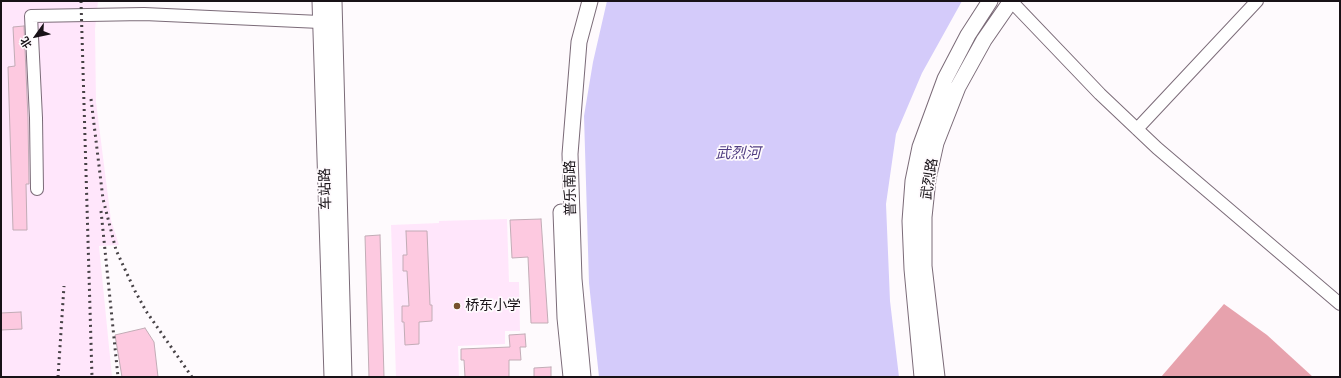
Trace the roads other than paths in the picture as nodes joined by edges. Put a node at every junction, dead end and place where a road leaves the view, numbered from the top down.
1 (320, 1) edge
2 (334, 1) edge
3 (580, 1) edge
4 (590, 1) edge
5 (990, 1) edge
6 (1011, 1) edge
7 (1257, 1) edge
8 (320, 22) junction
9 (1137, 129) junction
10 (37, 189) dead end
11 (1340, 304) edge
12 (332, 377) edge
13 (344, 377) edge
14 (571, 377) edge
15 (583, 377) edge
16 (922, 377) edge
17 (937, 377) edge

1 - 8 main road, 车站路
2 - 13 main road, 车站路
3 - 14 main road, 普乐南路
4 - 15 main road, 普乐南路
5 - 16 main road, 武烈路
6 - 9 street
6 - 17 main road, 武烈路
7 - 9 street
8 - 10 street
8 - 12 main road, 车站路
9 - 11 street

